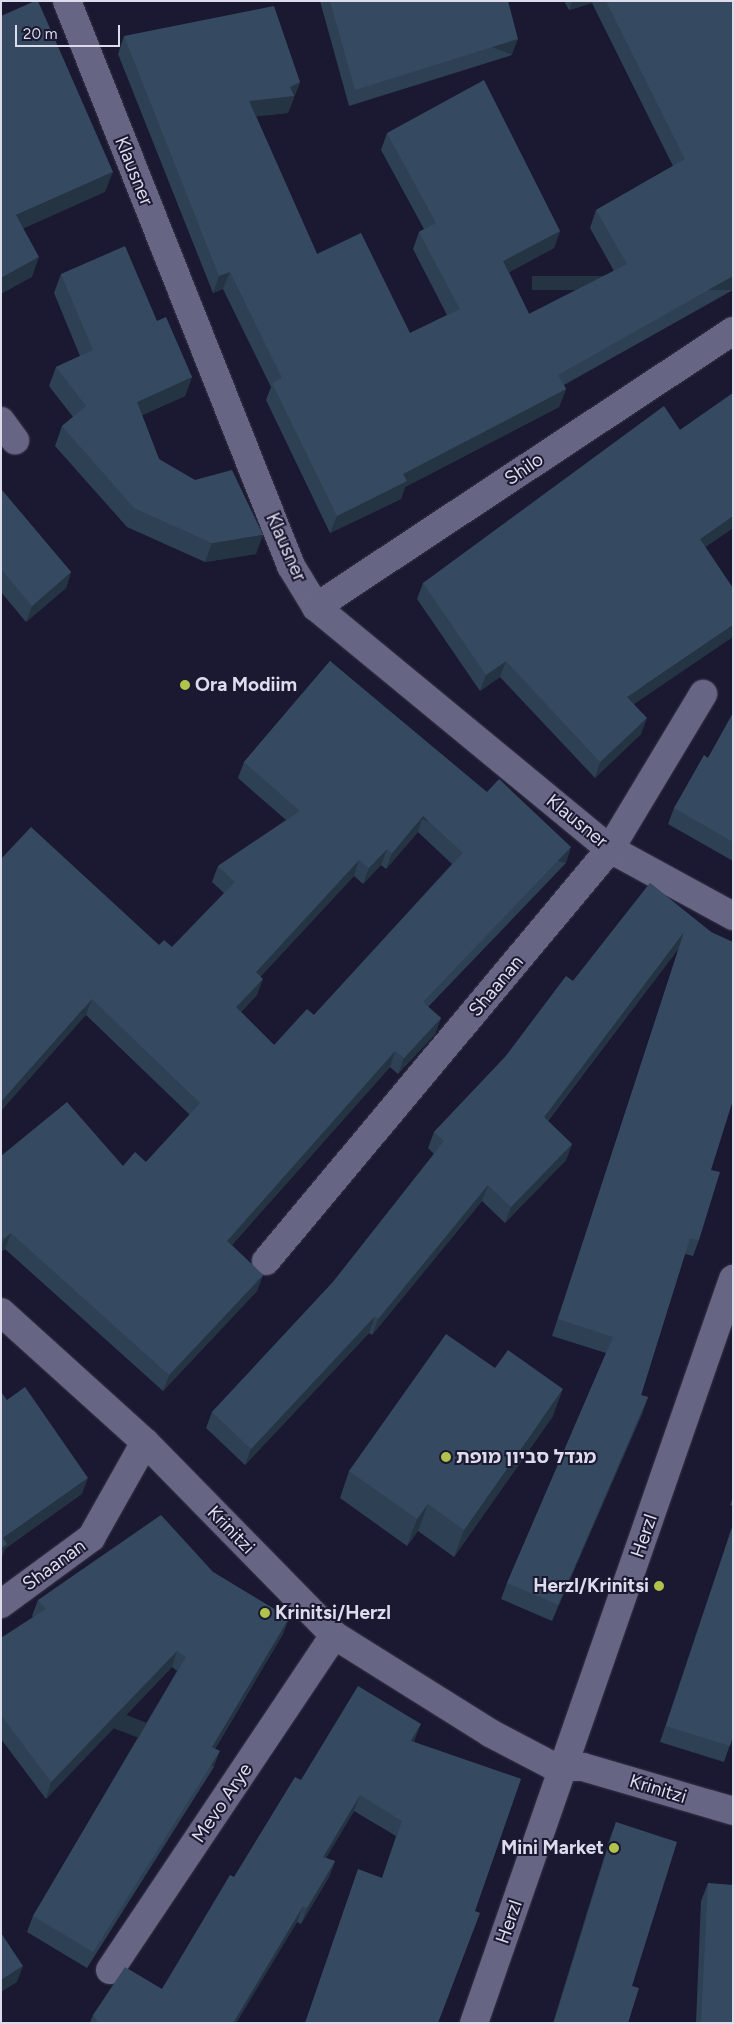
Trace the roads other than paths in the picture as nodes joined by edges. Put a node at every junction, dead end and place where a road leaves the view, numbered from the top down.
1 (67, 1) edge
2 (733, 331) edge
3 (316, 607) junction
4 (703, 694) dead end
5 (610, 849) junction
6 (733, 916) edge
7 (266, 1261) dead end
8 (733, 1279) edge
9 (1, 1312) edge
10 (145, 1442) junction
11 (1, 1604) edge
12 (334, 1636) junction
13 (566, 1762) junction
14 (733, 1811) edge
15 (110, 1970) dead end
16 (474, 2023) edge

1 - 3 street, Klausner
2 - 3 street, Shilo
3 - 5 street, Klausner
4 - 5 street, Shaanan
5 - 6 street, Klausner
5 - 7 street, Shaanan
8 - 13 street, Herzl
9 - 10 street, Krinitzi
10 - 11 street, Shaanan
10 - 12 street, Krinitzi
12 - 13 street, Krinitzi
12 - 15 street, Mevo Arye
13 - 14 street, Krinitzi
13 - 16 street, Herzl

